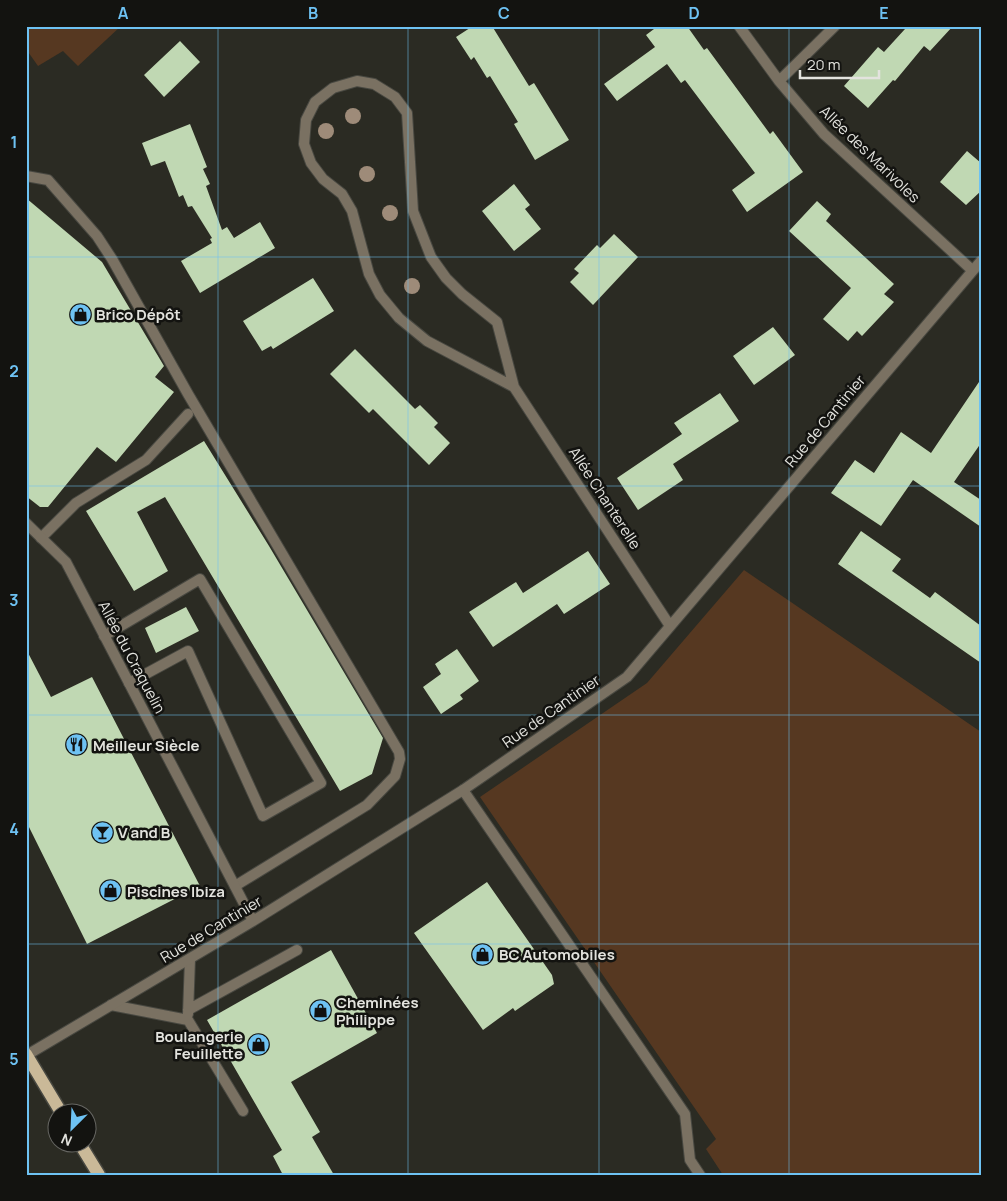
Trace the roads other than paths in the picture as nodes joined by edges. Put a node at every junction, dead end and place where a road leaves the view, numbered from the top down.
1 (739, 26) edge
2 (835, 26) edge
3 (779, 81) junction
4 (26, 176) edge
5 (981, 262) edge
6 (972, 270) junction
7 (514, 387) junction
8 (188, 394) junction
9 (188, 414) junction
10 (202, 416) junction
11 (26, 523) edge
12 (41, 538) junction
13 (670, 626) junction
14 (104, 636) junction
15 (129, 683) junction
16 (463, 790) junction
17 (235, 886) junction
18 (253, 921) junction
19 (297, 950) dead end
20 (190, 959) junction
21 (112, 1006) junction
22 (188, 1015) junction
23 (27, 1055) edge
24 (56, 1104) edge
25 (243, 1111) dead end
26 (86, 1154) edge
27 (99, 1175) edge
28 (700, 1175) edge

1 - 3 street, Allée des Marivoles
2 - 3 street
3 - 6 street, Allée des Marivoles
4 - 8 street
5 - 6 street, Rue de Cantinier
6 - 13 street, Rue de Cantinier
7 - 7 street, Allée Chanterelle
7 - 13 street, Allée Chanterelle
8 - 9 street
8 - 10 street
9 - 10 street
9 - 12 street
10 - 17 street
11 - 12 street, Allée du Craquelin
12 - 14 street, Allée du Craquelin
13 - 16 street, Rue de Cantinier
14 - 15 street, Allée du Craquelin
14 - 15 street
15 - 17 street, Allée du Craquelin
16 - 18 street, Rue de Cantinier
16 - 28 street
17 - 18 street, Allée du Craquelin
18 - 20 street, Rue de Cantinier
19 - 22 street
20 - 21 street, Rue de Cantinier
20 - 22 street
21 - 22 street
21 - 23 street, Rue de Cantinier
22 - 25 street
23 - 24 main road
26 - 27 main road

